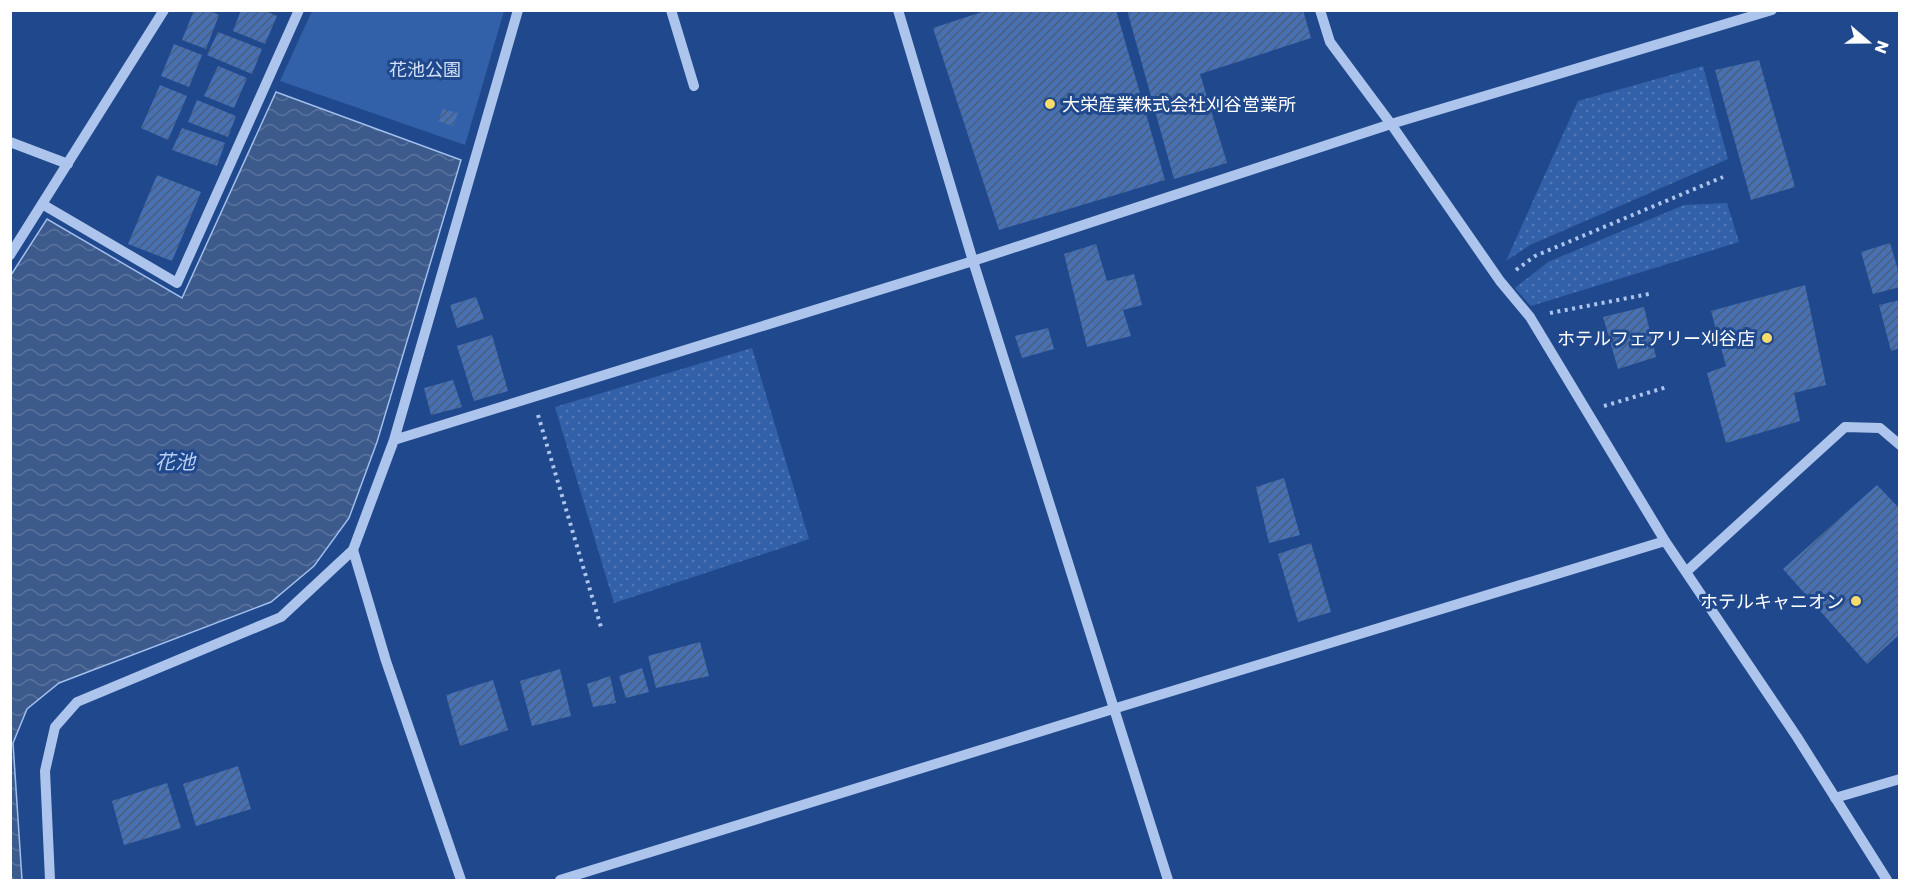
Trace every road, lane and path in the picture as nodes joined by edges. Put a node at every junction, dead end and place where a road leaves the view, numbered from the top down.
1 (164, 10) edge
2 (299, 10) edge
3 (518, 10) edge
4 (671, 10) edge
5 (898, 10) edge
6 (1320, 10) edge
7 (1772, 10) edge
8 (694, 86) dead end
9 (1391, 124) junction
10 (10, 142) edge
11 (68, 164) junction
12 (1723, 177) dead end
13 (42, 204) junction
14 (10, 255) edge
15 (973, 261) junction
16 (1500, 281) junction
17 (1649, 294) dead end
18 (1530, 317) junction
19 (1667, 387) dead end
20 (533, 397) junction
21 (1586, 412) junction
22 (394, 440) junction
23 (1899, 445) edge
24 (1665, 541) junction
25 (353, 550) junction
26 (1686, 572) junction
27 (601, 627) dead end
28 (1113, 709) junction
29 (1899, 779) edge
30 (1835, 798) junction
31 (50, 880) edge
32 (460, 880) edge
33 (561, 880) edge
34 (1168, 880) edge
35 (1887, 880) edge

1 - 11 street
2 - 13 street
3 - 22 street
4 - 8 street
5 - 15 street
6 - 9 street
7 - 9 street
9 - 15 street
9 - 16 street
10 - 11 street
11 - 13 street
12 - 16 path
13 - 14 street
15 - 20 street
15 - 28 street
16 - 18 street
17 - 18 path
18 - 21 street
19 - 21 path
20 - 22 street
20 - 27 path
21 - 24 street
22 - 25 street
23 - 26 street
24 - 26 street
24 - 28 street
25 - 31 street
25 - 32 street
26 - 30 street
28 - 33 street
28 - 34 street
29 - 30 street
30 - 35 street

